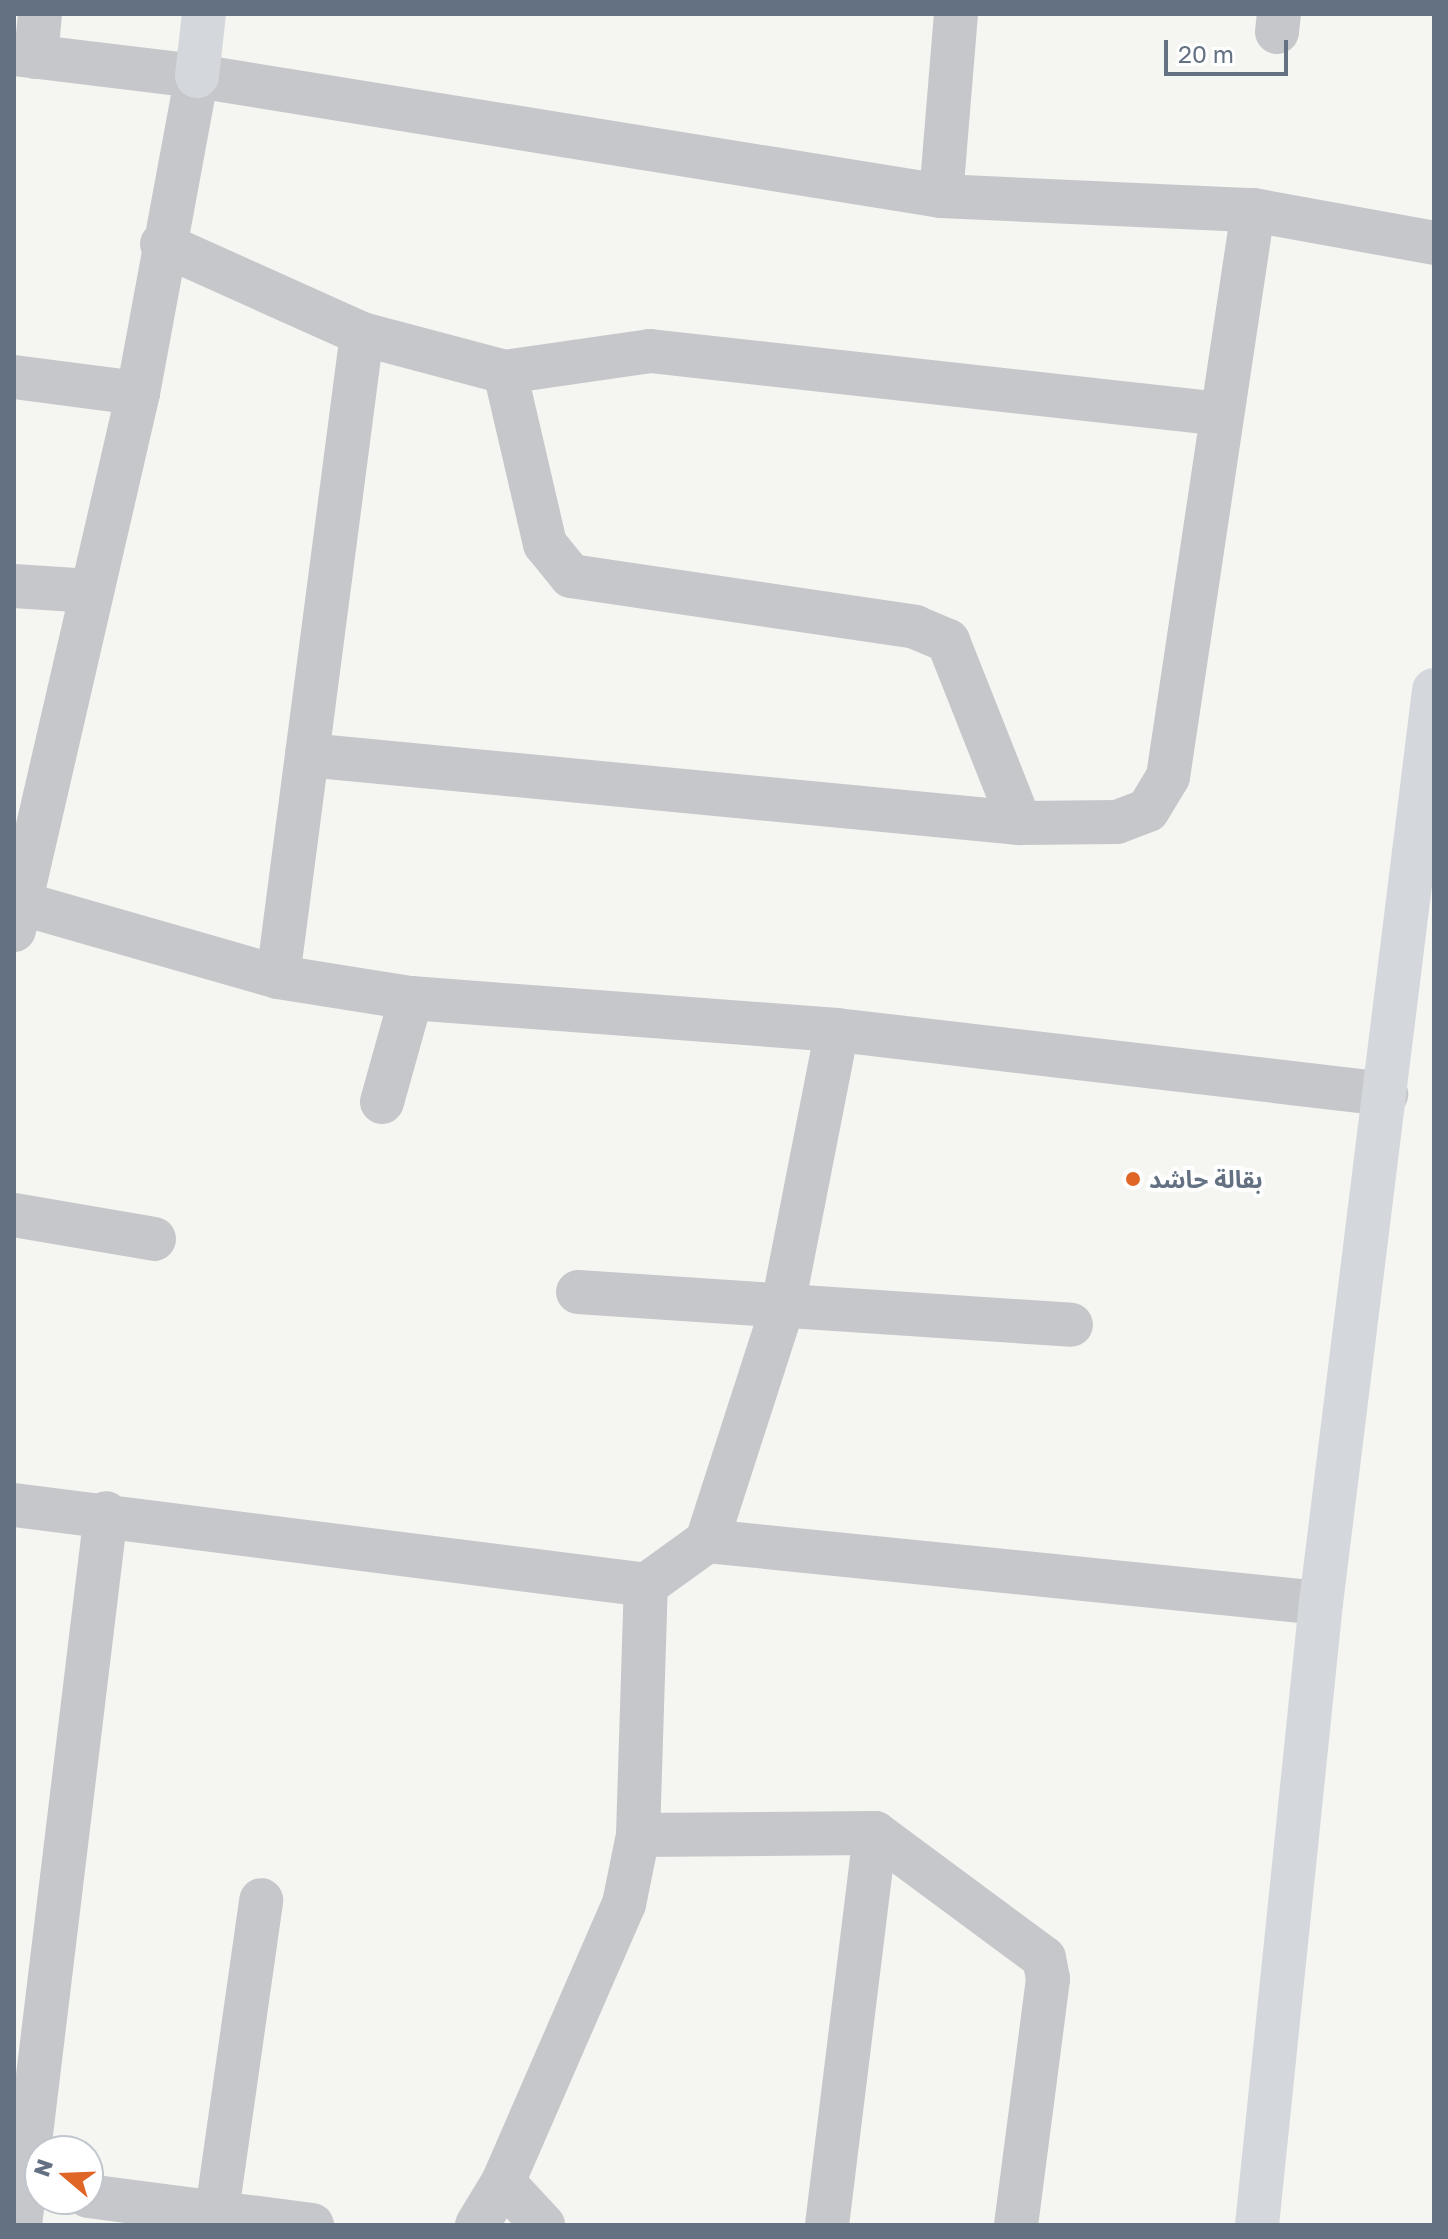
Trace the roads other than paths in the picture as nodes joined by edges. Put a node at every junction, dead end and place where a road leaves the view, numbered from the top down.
1 (40, 14) edge
2 (204, 14) edge
3 (956, 14) edge
4 (25, 55) edge
5 (197, 76) junction
6 (941, 196) junction
7 (1253, 210) junction
8 (1434, 243) edge
9 (162, 244) junction
10 (362, 334) junction
11 (505, 372) junction
12 (14, 377) edge
13 (138, 393) junction
14 (1222, 414) junction
15 (14, 586) edge
16 (91, 591) junction
17 (1434, 690) edge
18 (307, 755) junction
19 (1020, 823) junction
20 (17, 917) edge
21 (278, 977) junction
22 (411, 998) junction
23 (837, 1030) junction
24 (1386, 1094) junction
25 (382, 1102) dead end
26 (14, 1215) edge
27 (154, 1239) dead end
28 (578, 1292) dead end
29 (783, 1305) junction
30 (1071, 1325) dead end
31 (14, 1505) edge
32 (106, 1513) junction
33 (707, 1541) junction
34 (646, 1585) junction
35 (1321, 1603) junction
36 (875, 1833) junction
37 (638, 1835) junction
38 (261, 1900) dead end
39 (35, 2135) edge
40 (503, 2182) junction
41 (104, 2198) edge
42 (217, 2211) junction
43 (312, 2225) edge
44 (477, 2225) edge
45 (543, 2225) edge
46 (827, 2225) edge
47 (1016, 2225) edge
48 (1257, 2225) edge

1 - 4 street
2 - 5 street
3 - 6 street
4 - 5 street
5 - 6 street
5 - 9 street
6 - 7 street
7 - 8 street
7 - 14 street
9 - 10 street
9 - 13 street
10 - 11 street
10 - 18 street
11 - 14 street
11 - 19 street
12 - 13 street
13 - 16 street
14 - 19 street
15 - 16 street
16 - 20 street
17 - 24 street
18 - 19 street
18 - 21 street
20 - 21 street
21 - 22 street
22 - 23 street
22 - 25 street
23 - 24 street
23 - 29 street
24 - 35 street
26 - 27 street
28 - 29 street
29 - 30 street
29 - 33 street
31 - 32 street
32 - 34 street
32 - 39 street
33 - 34 street
33 - 35 street
34 - 37 street
35 - 48 street
36 - 37 street
36 - 46 street
36 - 47 street
37 - 40 street
38 - 42 street
40 - 44 street
40 - 45 street
41 - 42 street
42 - 43 street

